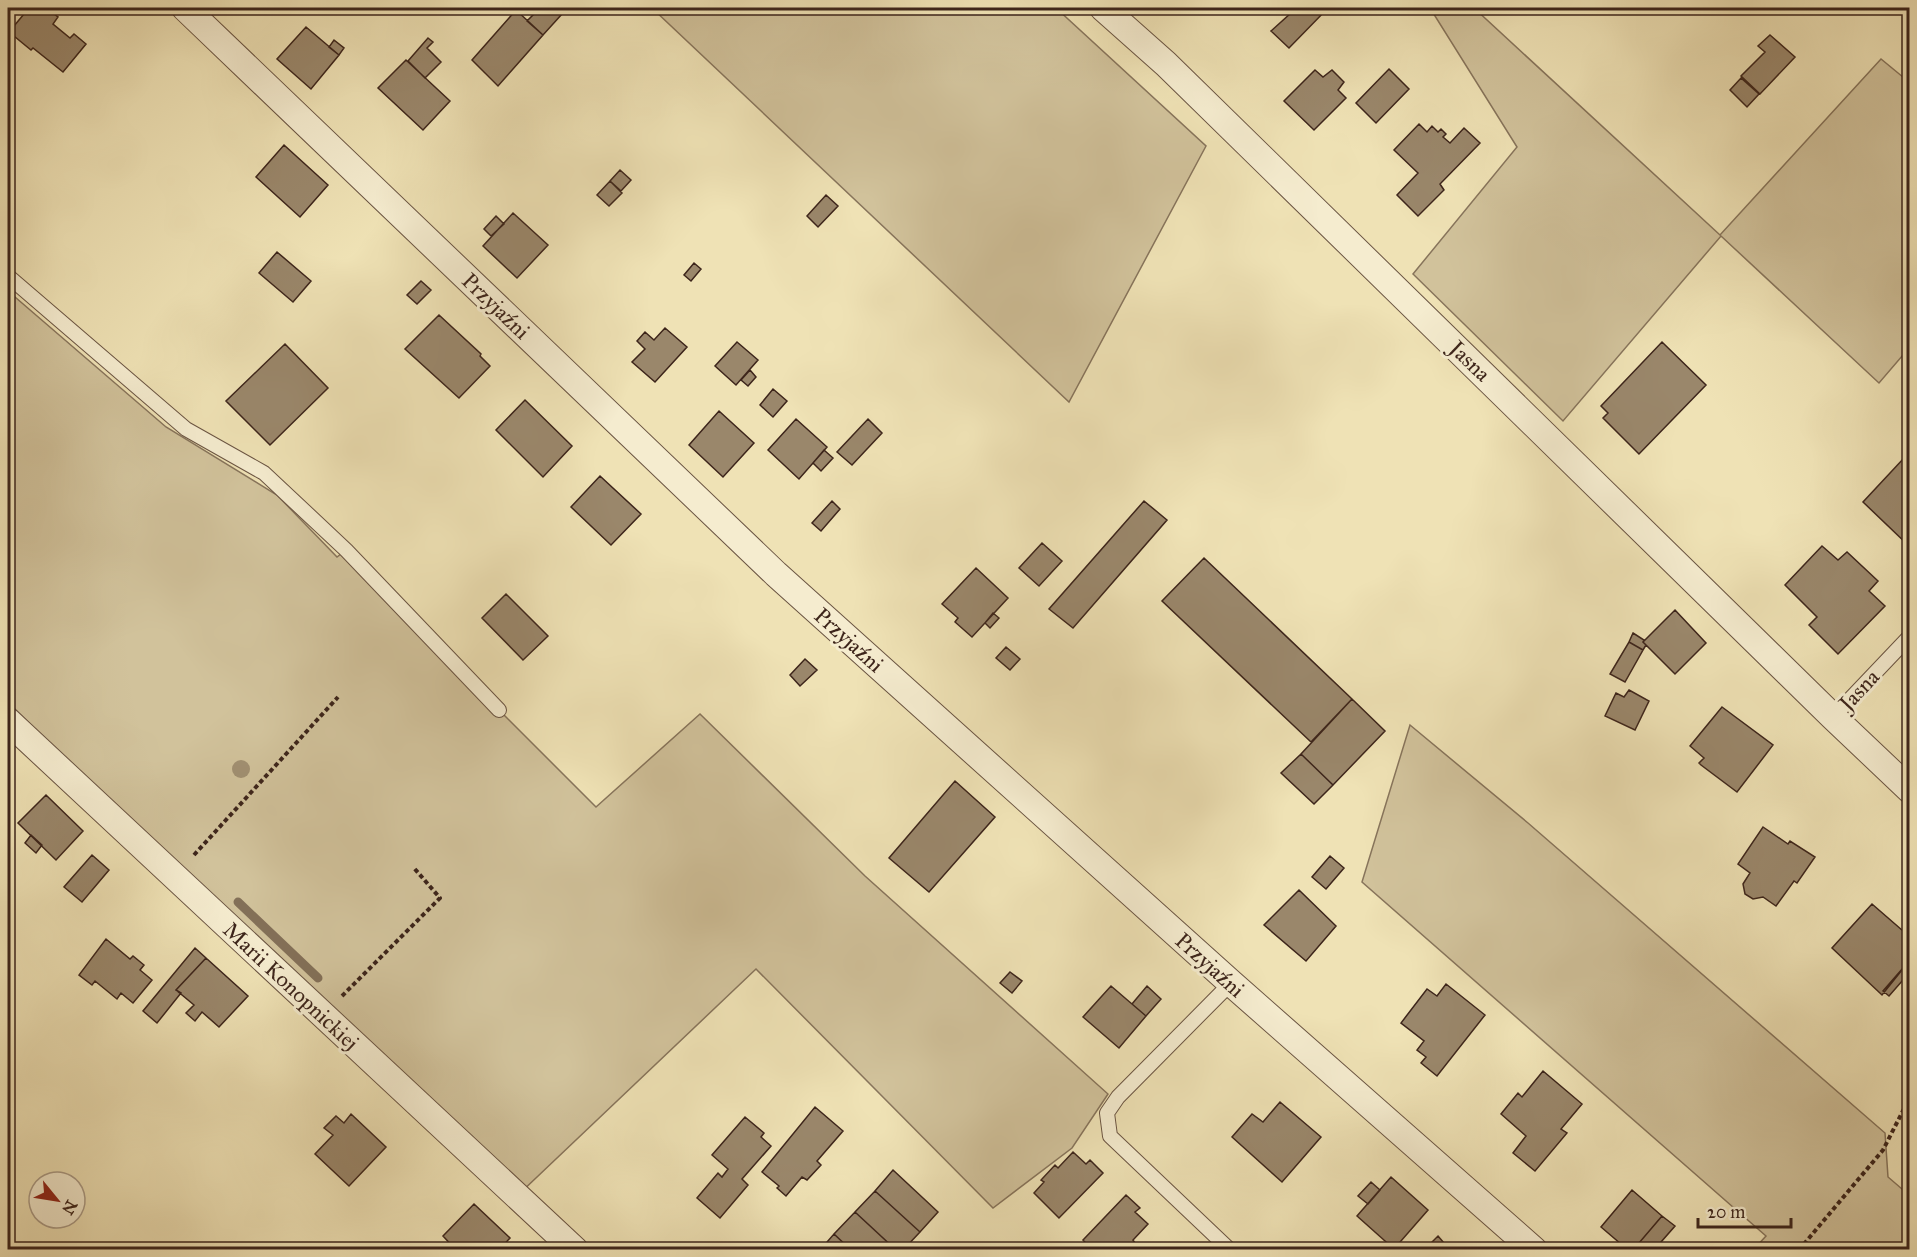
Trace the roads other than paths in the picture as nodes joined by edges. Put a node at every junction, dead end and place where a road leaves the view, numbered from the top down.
1 (185, 8) edge
2 (1103, 8) edge
3 (8, 276) edge
4 (1910, 636) edge
5 (499, 710) dead end
6 (1833, 717) junction
7 (8, 721) edge
8 (1910, 789) edge
9 (1231, 984) junction
10 (575, 1250) edge
11 (1230, 1250) edge
12 (1534, 1250) edge

1 - 9 street, Przyjaźni
2 - 6 street, Jasna
3 - 5 lane
4 - 6 lane, Jasna
6 - 8 street, Jasna
7 - 10 street, Marii Konopnickiej
9 - 11 lane
9 - 12 street, Przyjaźni

